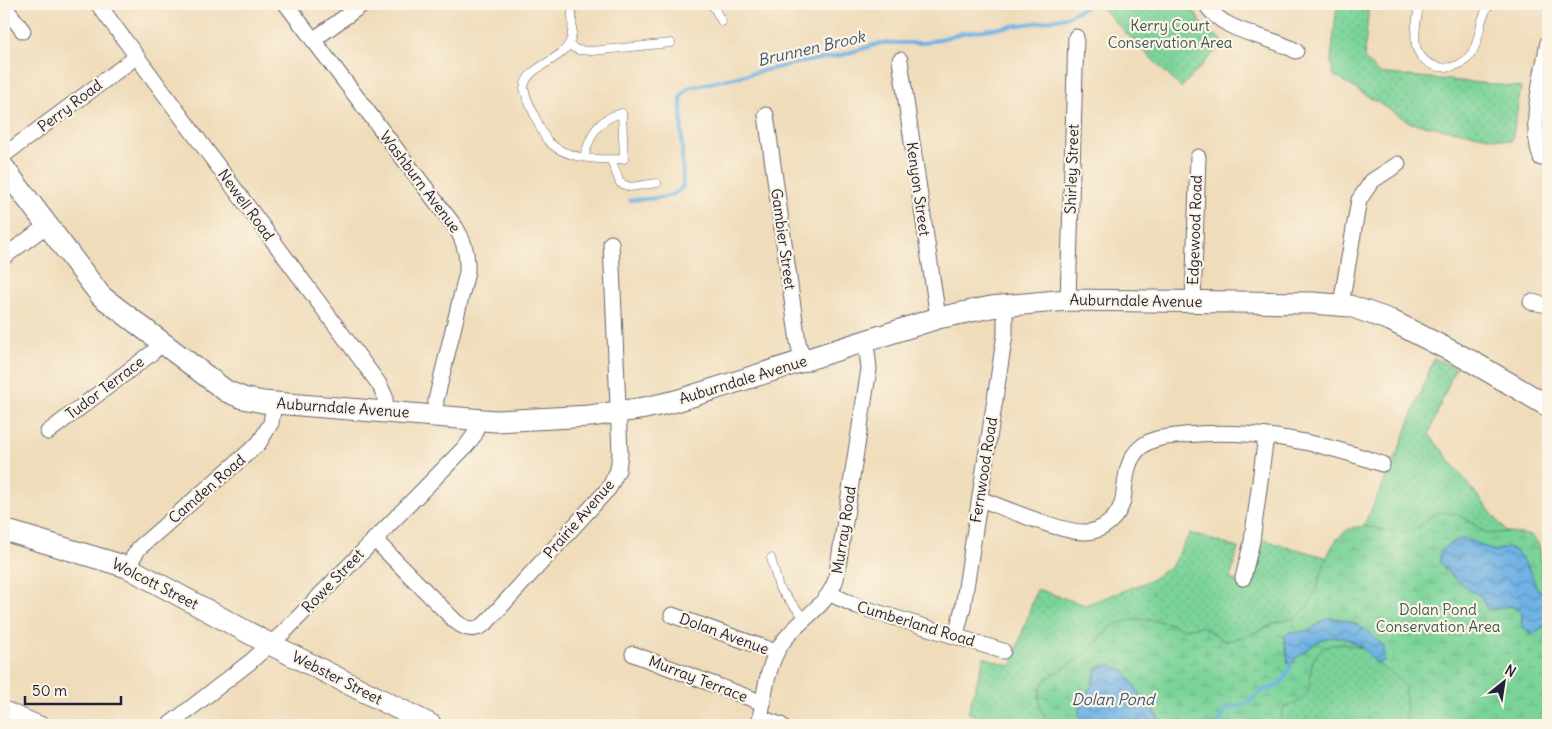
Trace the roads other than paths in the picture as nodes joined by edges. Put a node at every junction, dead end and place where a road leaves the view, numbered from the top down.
1 (98, 4) edge
2 (286, 4) edge
3 (363, 4) edge
4 (571, 4) edge
5 (712, 4) edge
6 (1206, 4) edge
7 (1419, 4) edge
8 (1490, 4) edge
9 (4, 6) edge
10 (722, 22) dead end
11 (23, 31) dead end
12 (1076, 37) dead end
13 (313, 40) junction
14 (1548, 42) edge
15 (671, 43) dead end
16 (568, 45) junction
17 (1296, 51) dead end
18 (136, 57) junction
19 (900, 60) dead end
20 (766, 114) dead end
21 (4, 155) edge
22 (584, 157) junction
23 (1198, 157) dead end
24 (1541, 158) dead end
25 (611, 160) junction
26 (1398, 164) dead end
27 (4, 168) edge
28 (657, 183) dead end
29 (46, 226) junction
30 (611, 243) dead end
31 (4, 257) edge
32 (1068, 300) junction
33 (1193, 302) junction
34 (1531, 302) dead end
35 (1341, 304) junction
36 (1005, 305) junction
37 (1548, 305) edge
38 (938, 318) junction
39 (866, 342) junction
40 (161, 343) junction
41 (803, 362) junction
42 (274, 404) junction
43 (1548, 406) edge
44 (385, 410) junction
45 (617, 413) junction
46 (435, 415) junction
47 (477, 419) junction
48 (48, 432) dead end
49 (1266, 436) junction
50 (1382, 464) dead end
51 (980, 499) junction
52 (4, 530) edge
53 (374, 539) junction
54 (771, 558) dead end
55 (127, 567) junction
56 (1243, 578) dead end
57 (830, 594) junction
58 (672, 615) dead end
59 (805, 619) junction
60 (956, 635) junction
61 (271, 644) junction
62 (1004, 651) dead end
63 (776, 652) junction
64 (633, 654) dead end
65 (4, 709) edge
66 (761, 716) edge
67 (42, 725) edge
68 (169, 725) edge
69 (431, 725) edge
70 (781, 725) edge

1 - 18 street, Newell Road
2 - 13 street, Washburn Avenue
3 - 13 street
4 - 16 lane
5 - 10 lane
6 - 17 street
7 - 8 lane
9 - 11 street
12 - 32 street, Shirley Street
13 - 46 street, Washburn Avenue
14 - 24 street
15 - 16 lane
16 - 22 lane
18 - 21 street, Perry Road
18 - 44 street, Newell Road
19 - 38 street, Kenyon Street
20 - 41 street, Gambier Street
22 - 25 lane
22 - 25 lane
23 - 33 street, Edgewood Road
25 - 28 lane
26 - 35 street
27 - 29 street, Auburndale Avenue
29 - 31 street
29 - 40 street, Auburndale Avenue
30 - 45 street, Prairie Avenue
32 - 33 street, Auburndale Avenue
32 - 36 street, Auburndale Avenue
33 - 35 street, Auburndale Avenue
34 - 37 street
35 - 43 street, Auburndale Avenue
36 - 38 street, Auburndale Avenue
36 - 51 street, Fernwood Road
38 - 39 street, Auburndale Avenue
39 - 41 street, Auburndale Avenue
39 - 57 street, Murray Road
40 - 42 street, Auburndale Avenue
40 - 48 street, Tudor Terrace
41 - 45 street, Auburndale Avenue
42 - 44 street, Auburndale Avenue
42 - 55 street, Camden Road
44 - 46 street, Auburndale Avenue
45 - 47 street, Auburndale Avenue
45 - 53 street, Prairie Avenue
46 - 47 street, Auburndale Avenue
47 - 53 street, Rowe Street
49 - 50 street
49 - 51 street
49 - 56 street
51 - 60 street, Fernwood Road
52 - 55 street, Wolcott Street
53 - 61 street, Rowe Street
54 - 59 lane
55 - 61 street, Wolcott Street
57 - 59 street, Murray Road
57 - 60 street, Cumberland Road
58 - 63 street, Dolan Avenue
59 - 63 street, Murray Road
60 - 62 street, Cumberland Road
61 - 68 street, Rowe Street
61 - 69 street, Webster Street
63 - 66 street, Murray Road
64 - 66 street, Murray Terrace
65 - 67 street
66 - 70 street, Murray Terrace

